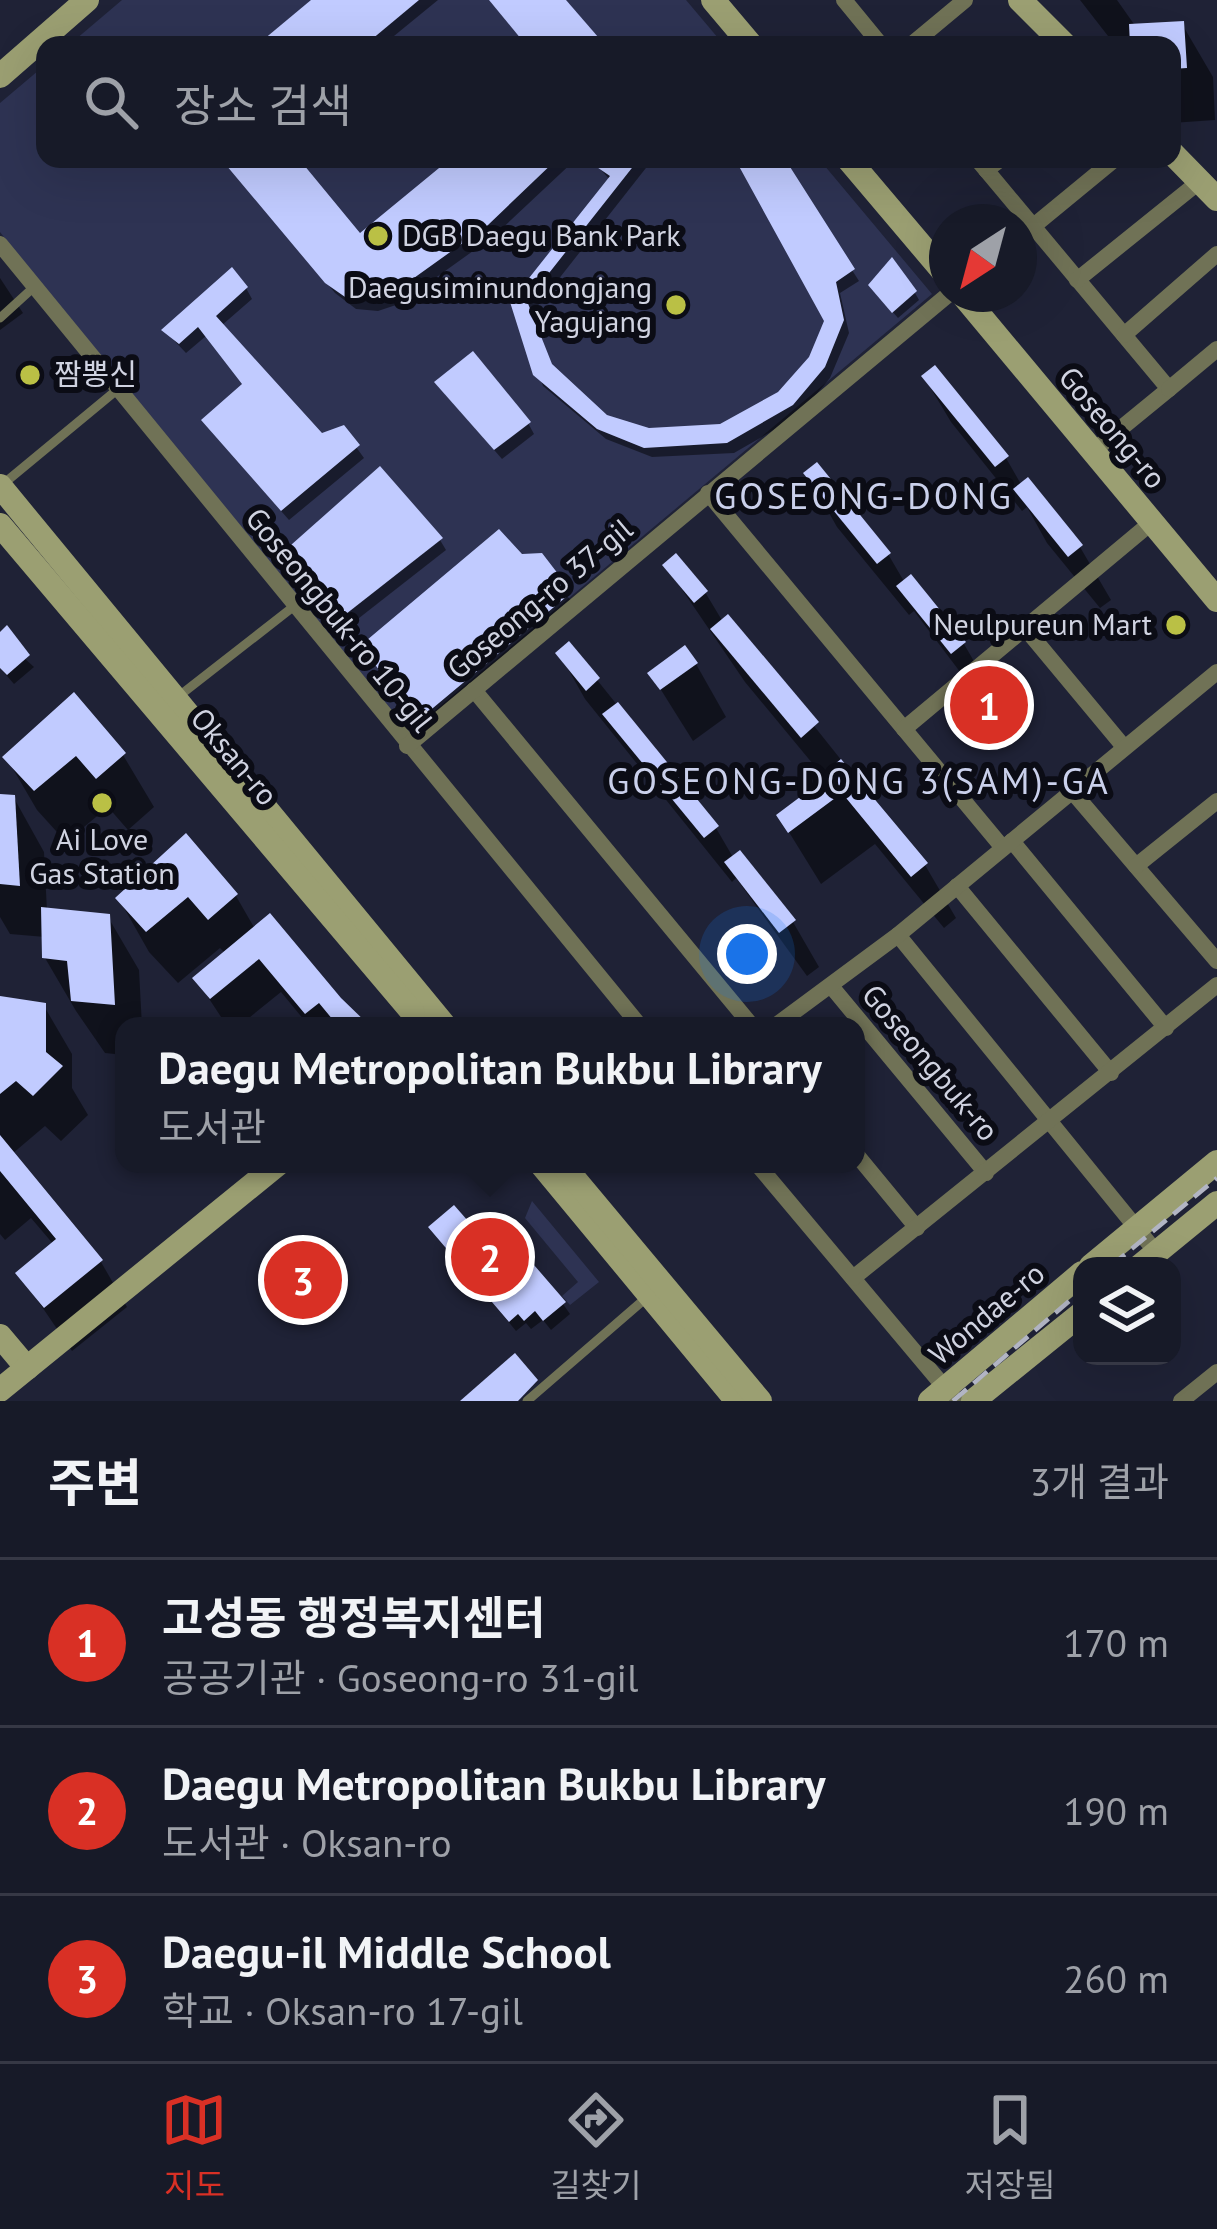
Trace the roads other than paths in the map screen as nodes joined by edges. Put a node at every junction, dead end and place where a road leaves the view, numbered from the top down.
1 (87, 0) edge
2 (713, 0) edge
3 (844, 0) edge
4 (965, 0) edge
5 (1020, 0) edge
6 (43, 36) edge
7 (743, 36) edge
8 (874, 36) edge
9 (922, 36) edge
10 (1056, 36) edge
11 (36, 42) edge
12 (2, 70) edge
13 (1181, 162) edge
14 (856, 168) edge
15 (991, 168) edge
16 (1104, 168) edge
17 (1209, 190) edge
18 (1011, 204) edge
19 (1037, 223) edge
20 (1037, 242) edge
21 (0, 244) edge
22 (929, 254) edge
23 (1217, 254) edge
24 (1077, 280) junction
25 (34, 287) junction
26 (929, 311) edge
27 (977, 312) edge
28 (0, 318) edge
29 (1124, 335) junction
30 (1217, 349) edge
31 (118, 389) junction
32 (1169, 389) junction
33 (1092, 452) junction
34 (0, 486) edge
35 (708, 494) junction
36 (1152, 521) junction
37 (0, 525) edge
38 (1217, 599) edge
39 (293, 607) junction
40 (1025, 628) junction
41 (1217, 672) edge
42 (474, 690) junction
43 (175, 699) junction
44 (904, 729) junction
45 (407, 746) junction
46 (1124, 747) junction
47 (1071, 790) junction
48 (1217, 801) edge
49 (1008, 844) junction
50 (1136, 866) junction
51 (957, 886) junction
52 (898, 934) junction
53 (1217, 961) edge
54 (1217, 985) edge
55 (831, 986) junction
56 (416, 1017) edge
57 (438, 1017) edge
58 (633, 1017) edge
59 (745, 1017) edge
60 (788, 1017) edge
61 (857, 1017) edge
62 (865, 1027) edge
63 (1166, 1028) junction
64 (1111, 1073) junction
65 (1053, 1121) junction
66 (1217, 1162) edge
67 (865, 1165) edge
68 (267, 1173) edge
69 (549, 1173) edge
70 (570, 1173) edge
71 (765, 1173) edge
72 (986, 1174) junction
73 (1217, 1203) edge
74 (1137, 1227) junction
75 (916, 1228) junction
76 (1102, 1257) edge
77 (1147, 1257) edge
78 (1150, 1257) edge
79 (853, 1278) junction
80 (1073, 1281) edge
81 (650, 1294) junction
82 (1073, 1320) edge
83 (0, 1336) edge
84 (27, 1368) junction
85 (1217, 1372) edge
86 (0, 1390) edge
87 (944, 1397) edge
88 (527, 1401) edge
89 (737, 1401) edge
90 (760, 1401) edge
91 (973, 1401) edge
92 (1181, 1401) edge

1 - 6 main road
2 - 7 main road
3 - 8 street
4 - 9 street
5 - 10 main road
11 - 12 main road
13 - 17 main road
14 - 22 main road
15 - 18 street
16 - 19 street
17 - 24 street
20 - 24 street
21 - 25 street, Goseongbuk-ro 10-gil
23 - 29 street
24 - 29 street
25 - 28 lane
25 - 31 street, Goseongbuk-ro 10-gil
26 - 35 street, Goseong-ro 37-gil
27 - 33 main road, Goseong-ro
29 - 32 street
30 - 32 street
31 - 34 lane, Oksan-ro
31 - 39 street, Goseongbuk-ro 10-gil
32 - 33 street
33 - 36 main road, Goseong-ro
34 - 43 main road, Oksan-ro
35 - 42 street, Goseong-ro 37-gil
35 - 44 street
36 - 38 main road, Goseong-ro
36 - 40 street
37 - 56 main road, Oksan-ro
39 - 43 lane, Oksan-ro
39 - 45 street, Goseongbuk-ro 10-gil
40 - 44 street
40 - 46 street
41 - 46 street, Goseongbuk-ro
42 - 45 street, Goseong-ro 37-gil
42 - 59 street
43 - 57 main road, Oksan-ro
44 - 49 street
45 - 58 street, Goseongbuk-ro 10-gil
46 - 47 street, Goseongbuk-ro
47 - 49 street, Goseongbuk-ro
47 - 50 street
48 - 50 street
49 - 51 street, Goseongbuk-ro
49 - 63 street
50 - 53 street
51 - 52 street, Goseongbuk-ro
51 - 64 street
52 - 55 street, Goseongbuk-ro
52 - 65 street, Goseongbuk-ro
54 - 63 street, Goseongbuk-ro
55 - 60 street, Goseongbuk-ro
55 - 61 street, Goseongbuk-ro
62 - 72 street, Goseongbuk-ro
63 - 64 street, Goseongbuk-ro
64 - 65 street, Goseongbuk-ro
65 - 72 street, Goseongbuk-ro
65 - 74 street
66 - 74 main road, Wondae-ro
67 - 75 street
68 - 84 main road
69 - 81 main road
70 - 90 main road
71 - 79 street
72 - 75 street, Goseongbuk-ro
73 - 78 main road
74 - 76 main road, Wondae-ro
74 - 77 street
75 - 79 street, Goseongbuk-ro
79 - 87 street
80 - 87 main road, Wondae-ro
81 - 88 lane
81 - 89 main road
82 - 91 main road, Wondae-ro
83 - 84 main road
84 - 86 main road
85 - 92 street

